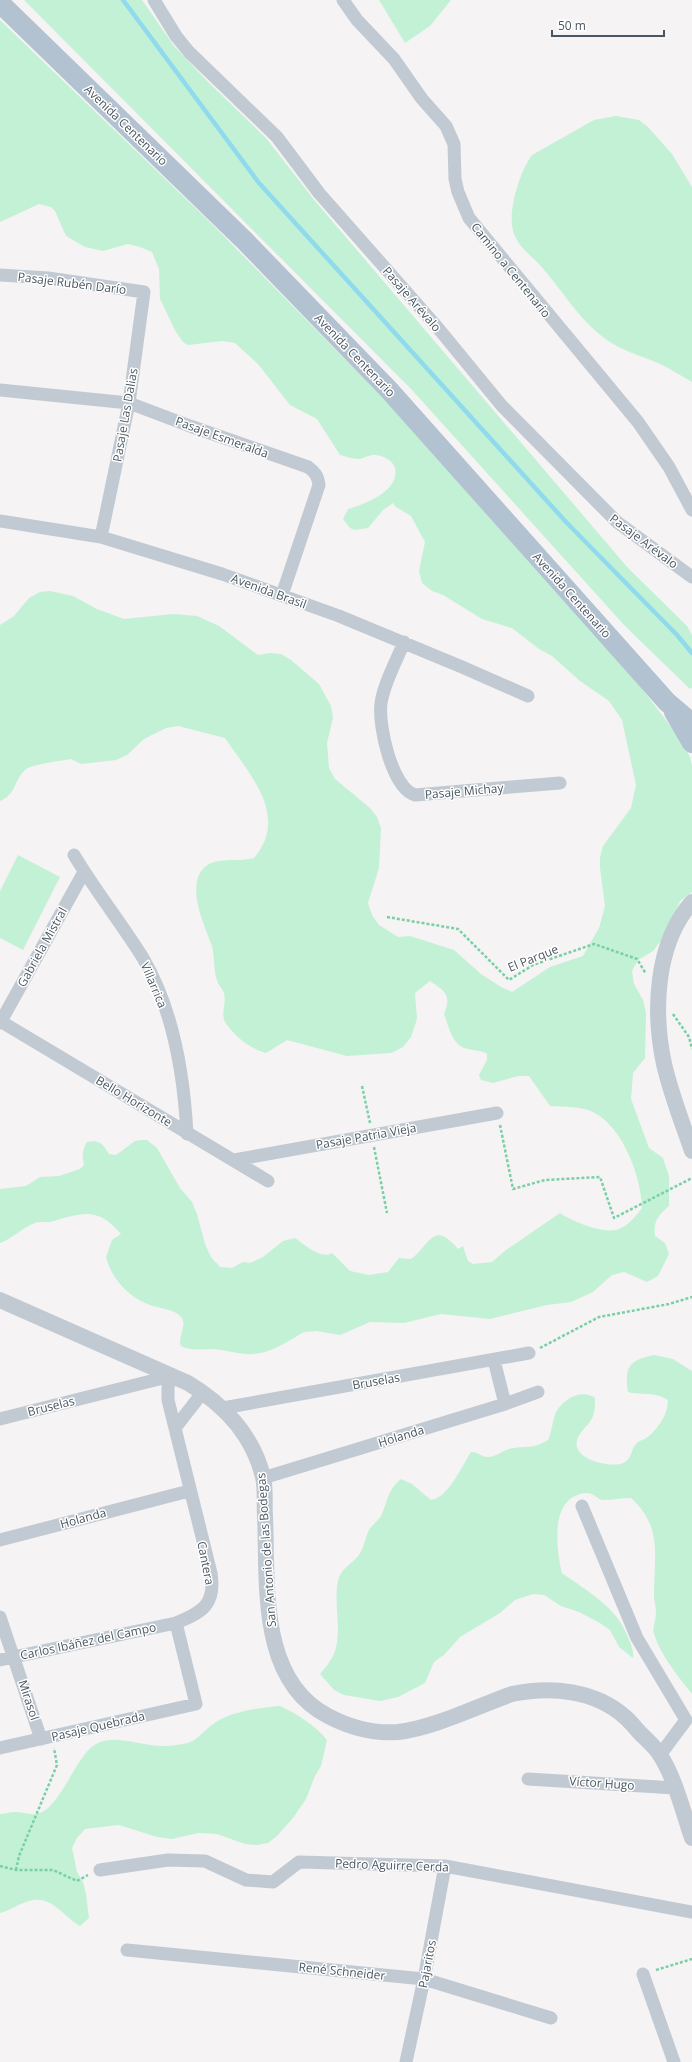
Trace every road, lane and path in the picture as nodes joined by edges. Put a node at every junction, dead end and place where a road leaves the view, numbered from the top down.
1 (154, 0) edge
2 (343, 0) edge
3 (0, 3) edge
4 (0, 275) edge
5 (144, 292) joint
6 (0, 390) edge
7 (129, 403) junction
8 (692, 510) edge
9 (0, 521) edge
10 (101, 537) junction
11 (692, 577) edge
12 (282, 595) junction
13 (404, 642) junction
14 (528, 696) dead end
15 (667, 702) junction
16 (692, 722) edge
17 (692, 743) edge
18 (560, 783) dead end
19 (74, 855) dead end
20 (84, 872) junction
21 (692, 902) edge
22 (387, 918) dead end
23 (659, 994) junction
24 (0, 1022) edge
25 (692, 1049) edge
26 (497, 1113) joint
27 (187, 1134) junction
28 (692, 1151) edge
29 (234, 1160) junction
30 (692, 1178) edge
31 (268, 1181) dead end
32 (692, 1297) edge
33 (0, 1300) edge
34 (529, 1353) joint
35 (494, 1360) junction
36 (171, 1376) junction
37 (203, 1392) junction
38 (538, 1392) dead end
39 (505, 1404) junction
40 (223, 1408) junction
41 (0, 1419) edge
42 (175, 1428) junction
43 (263, 1478) junction
44 (189, 1491) junction
45 (582, 1506) dead end
46 (0, 1540) edge
47 (0, 1617) edge
48 (176, 1623) junction
49 (14, 1656) junction
50 (0, 1660) edge
51 (47, 1737) junction
52 (0, 1748) edge
53 (660, 1755) junction
54 (528, 1779) dead end
55 (675, 1788) junction
56 (692, 1838) edge
57 (0, 1866) edge
58 (444, 1866) junction
59 (16, 1870) junction
60 (100, 1870) joint
61 (692, 1912) edge
62 (127, 1950) dead end
63 (692, 1959) edge
64 (643, 1974) joint
65 (424, 1979) junction
66 (551, 2018) dead end
67 (406, 2062) edge
68 (674, 2062) edge

1 - 11 street, Pasaje Arévalo
2 - 8 street, Camino a Centenario
3 - 15 main road, Avenida Centenario
4 - 5 street, Pasaje Rubén Darío
5 - 7 street, Pasaje Las Dalias
6 - 7 street, Pasaje Esmeralda
7 - 10 street, Pasaje Las Dalias
7 - 12 street, Pasaje Esmeralda
9 - 10 street, Avenida Brasil
10 - 12 street, Avenida Brasil
12 - 13 street, Avenida Brasil
13 - 14 street, Avenida Brasil
13 - 18 street, Pasaje Michay
15 - 16 main road, Avenida Centenario
15 - 17 main road
19 - 20 street, Villarrica
20 - 24 street, Gabriela Mistral
20 - 27 street, Villarrica
21 - 23 street
22 - 23 path, El Parque
23 - 25 path
23 - 28 street
24 - 27 street, Bello Horizonte
26 - 29 street, Pasaje Patria Vieja
26 - 30 path
27 - 29 street, Bello Horizonte
29 - 31 street, Bello Horizonte
32 - 34 path
33 - 36 street, San Antonio de las Bodegas
34 - 35 street, Bruselas
35 - 39 street
35 - 40 street, Bruselas
36 - 37 street, San Antonio de las Bodegas
36 - 41 street, Bruselas
36 - 42 street, Cantera
37 - 40 street, San Antonio de las Bodegas
37 - 42 street
38 - 39 street, Holanda
39 - 43 street, Holanda
40 - 43 street, San Antonio de las Bodegas
42 - 44 street, Cantera
43 - 53 street, San Antonio de las Bodegas
44 - 46 street, Holanda
44 - 48 street, Cantera
45 - 53 street
47 - 49 street, Mirasol
48 - 49 street, Carlos Ibáñez del Campo
48 - 51 street, Pasaje Quebrada
49 - 50 street, Carlos Ibáñez del Campo
49 - 51 street, Mirasol
51 - 52 street, Pasaje Quebrada
51 - 59 path
53 - 55 street, San Antonio de las Bodegas
54 - 55 street, Víctor Hugo
55 - 56 street, San Antonio de las Bodegas
57 - 59 path
58 - 60 street, Pedro Aguirre Cerda
58 - 61 street, Pedro Aguirre Cerda
58 - 65 street, Pajaritos
59 - 60 path
62 - 65 street, René Schneider
63 - 64 path
64 - 68 street
65 - 66 street, René Schneider
65 - 67 street, Pajaritos

